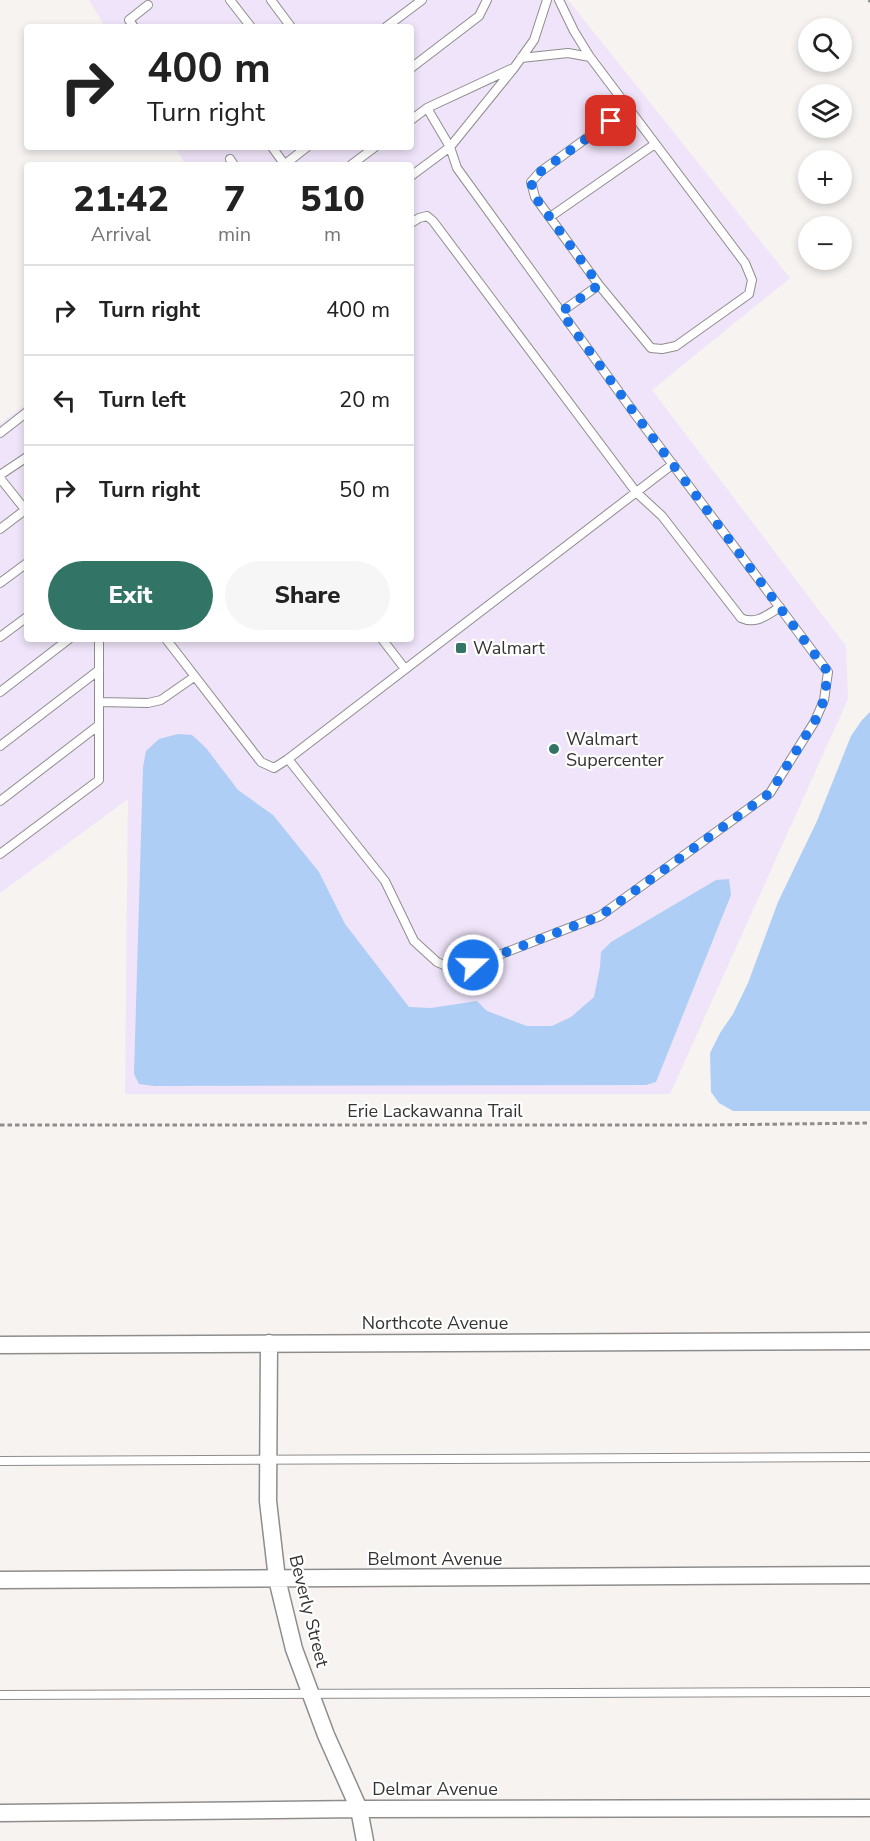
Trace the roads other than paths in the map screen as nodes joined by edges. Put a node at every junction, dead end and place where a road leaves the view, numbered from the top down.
1 (230, 0) edge
2 (271, 0) edge
3 (422, 0) edge
4 (487, 0) edge
5 (547, 0) edge
6 (559, 0) edge
7 (148, 5) dead end
8 (132, 23) edge
9 (249, 24) edge
10 (289, 24) edge
11 (390, 24) edge
12 (590, 57) junction
13 (521, 58) junction
14 (414, 66) edge
15 (514, 68) junction
16 (427, 108) junction
17 (628, 108) junction
18 (414, 118) edge
19 (655, 144) junction
20 (450, 147) junction
21 (304, 150) edge
22 (371, 150) edge
23 (289, 162) edge
24 (355, 162) edge
25 (414, 174) edge
26 (550, 217) junction
27 (414, 222) edge
28 (599, 285) junction
29 (561, 312) junction
30 (24, 414) edge
31 (0, 433) edge
32 (24, 459) edge
33 (673, 464) junction
34 (0, 476) edge
35 (636, 492) junction
36 (24, 508) edge
37 (24, 512) edge
38 (0, 529) edge
39 (24, 565) edge
40 (0, 584) edge
41 (780, 607) junction
42 (24, 619) edge
43 (0, 637) edge
44 (65, 642) edge
45 (99, 642) edge
46 (168, 642) edge
47 (384, 642) edge
48 (405, 669) junction
49 (99, 670) junction
50 (194, 677) junction
51 (0, 692) edge
52 (99, 702) junction
53 (99, 725) junction
54 (0, 746) edge
55 (288, 759) junction
56 (0, 801) edge
57 (0, 854) edge
58 (870, 1341) edge
59 (269, 1343) junction
60 (0, 1345) edge
61 (870, 1457) edge
62 (268, 1460) junction
63 (0, 1461) edge
64 (870, 1575) edge
65 (277, 1579) junction
66 (0, 1580) edge
67 (870, 1692) edge
68 (0, 1695) edge
69 (311, 1695) junction
70 (870, 1808) edge
71 (359, 1809) junction
72 (0, 1813) edge
73 (365, 1841) edge

1 - 9 lane
2 - 10 lane
3 - 11 lane
4 - 14 lane
5 - 13 lane
6 - 12 lane
7 - 8 lane
12 - 13 lane
12 - 17 lane
13 - 15 lane
15 - 16 lane
15 - 20 lane
16 - 18 lane
16 - 20 lane
17 - 19 lane
17 - 26 lane
19 - 26 lane
19 - 28 lane
20 - 25 lane
20 - 29 lane
21 - 23 lane
22 - 24 lane
26 - 28 lane
27 - 35 lane
28 - 29 lane
29 - 33 lane
30 - 31 lane
32 - 34 lane
33 - 35 lane
33 - 41 lane
34 - 36 lane
35 - 41 lane
35 - 48 lane
37 - 38 lane
39 - 40 lane
41 - 55 lane
42 - 43 lane
44 - 51 lane
45 - 49 lane
46 - 50 lane
47 - 48 lane
48 - 55 lane
49 - 52 lane
49 - 54 lane
50 - 52 lane
50 - 55 lane
52 - 53 lane
53 - 56 lane
53 - 57 lane
58 - 59 street, Northcote Avenue
59 - 60 street, Northcote Avenue
59 - 62 street, Beverly Street
61 - 62 lane
62 - 63 lane
62 - 65 street, Beverly Street
64 - 65 street, Belmont Avenue
65 - 66 street, Belmont Avenue
65 - 69 street, Beverly Street
67 - 69 lane
68 - 69 lane
69 - 71 street, Beverly Street
70 - 71 street, Delmar Avenue
71 - 72 street, Delmar Avenue
71 - 73 street, Beverly Street

